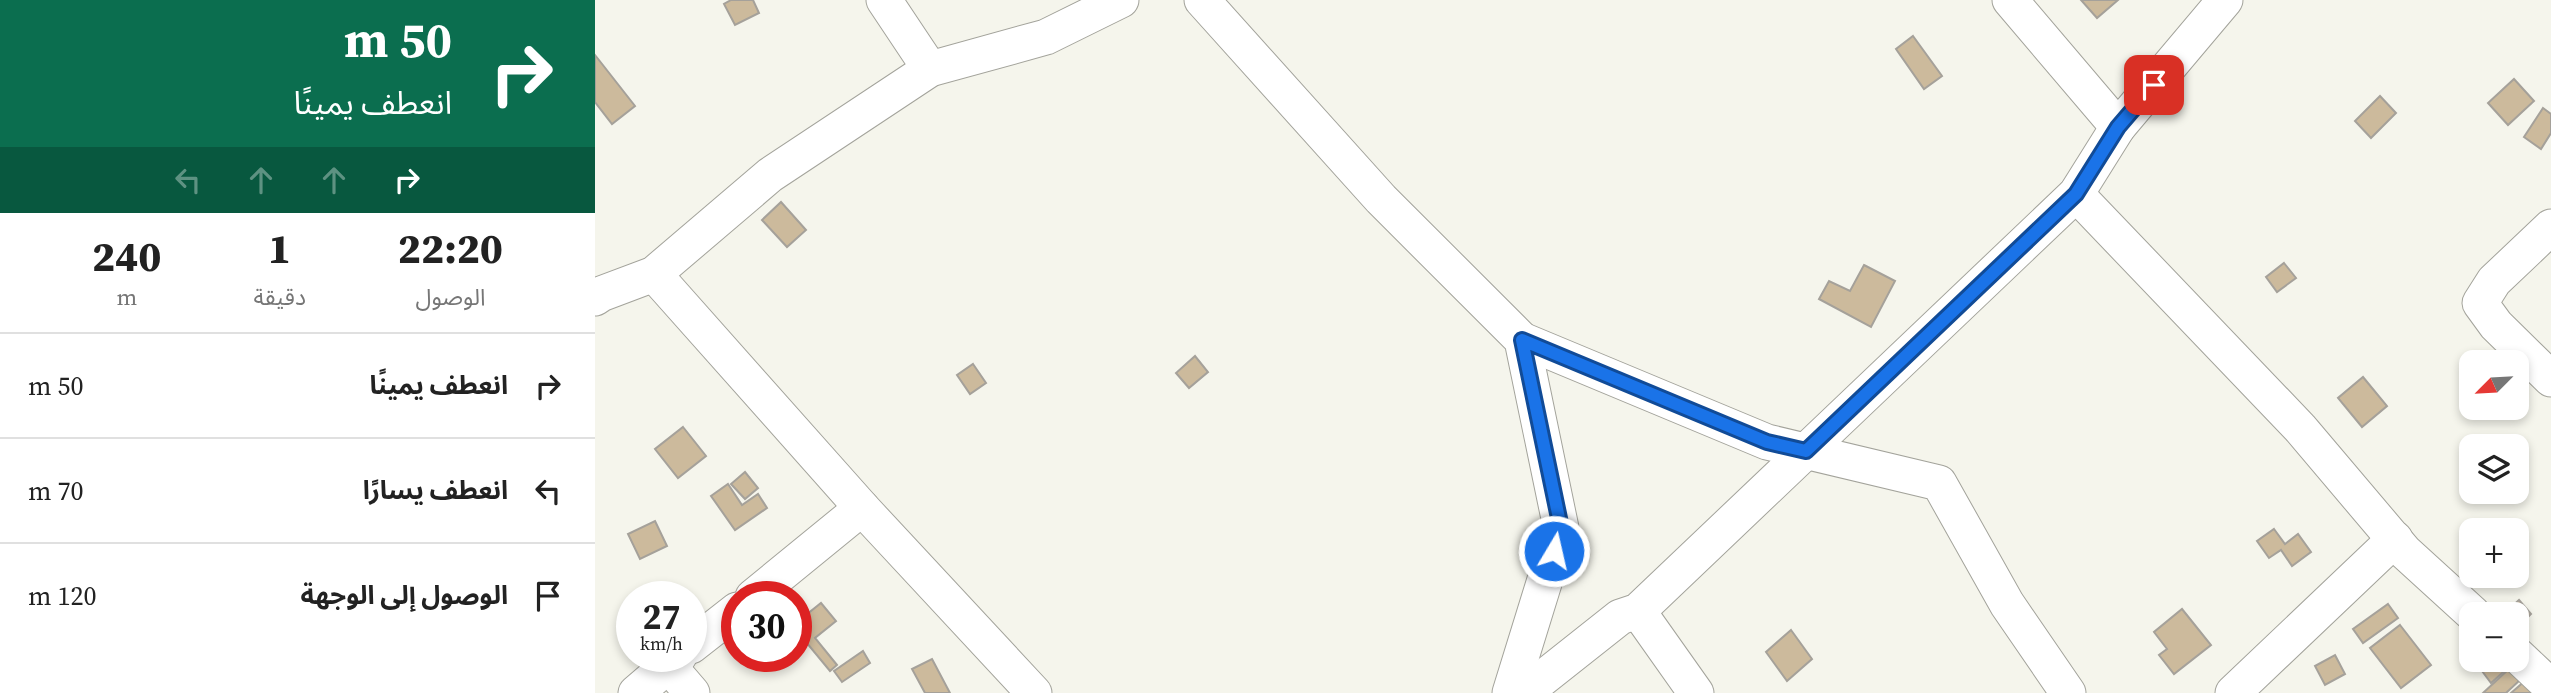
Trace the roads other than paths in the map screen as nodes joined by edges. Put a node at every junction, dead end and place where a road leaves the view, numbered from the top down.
1 (884, 0) edge
2 (1121, 0) edge
3 (1202, 0) edge
4 (2010, 0) edge
5 (2225, 0) edge
6 (930, 69) junction
7 (2118, 127) junction
8 (2076, 194) junction
9 (2551, 227) edge
10 (654, 274) junction
11 (595, 298) edge
12 (1522, 340) junction
13 (2551, 379) edge
14 (1806, 451) junction
15 (862, 508) junction
16 (2395, 540) junction
17 (773, 581) edge
18 (2460, 602) edge
19 (1638, 611) junction
20 (721, 623) edge
21 (707, 634) edge
22 (2529, 666) edge
23 (660, 672) edge
24 (685, 672) edge
25 (2551, 687) edge
26 (636, 693) edge
27 (692, 693) edge
28 (1034, 693) edge
29 (1510, 693) edge
30 (1524, 693) edge
31 (1696, 693) edge
32 (2068, 693) edge
33 (2233, 693) edge

1 - 6 street
2 - 6 street
3 - 12 street
4 - 7 street
5 - 7 street
6 - 10 street
7 - 8 street
8 - 14 street
8 - 16 street
9 - 13 street
10 - 11 street
10 - 15 street
12 - 14 street
12 - 29 street
14 - 19 street
14 - 32 street
15 - 17 street
15 - 28 street
16 - 18 street
16 - 33 street
19 - 30 street
19 - 31 street
20 - 21 street
22 - 25 street
23 - 26 street
24 - 27 street

